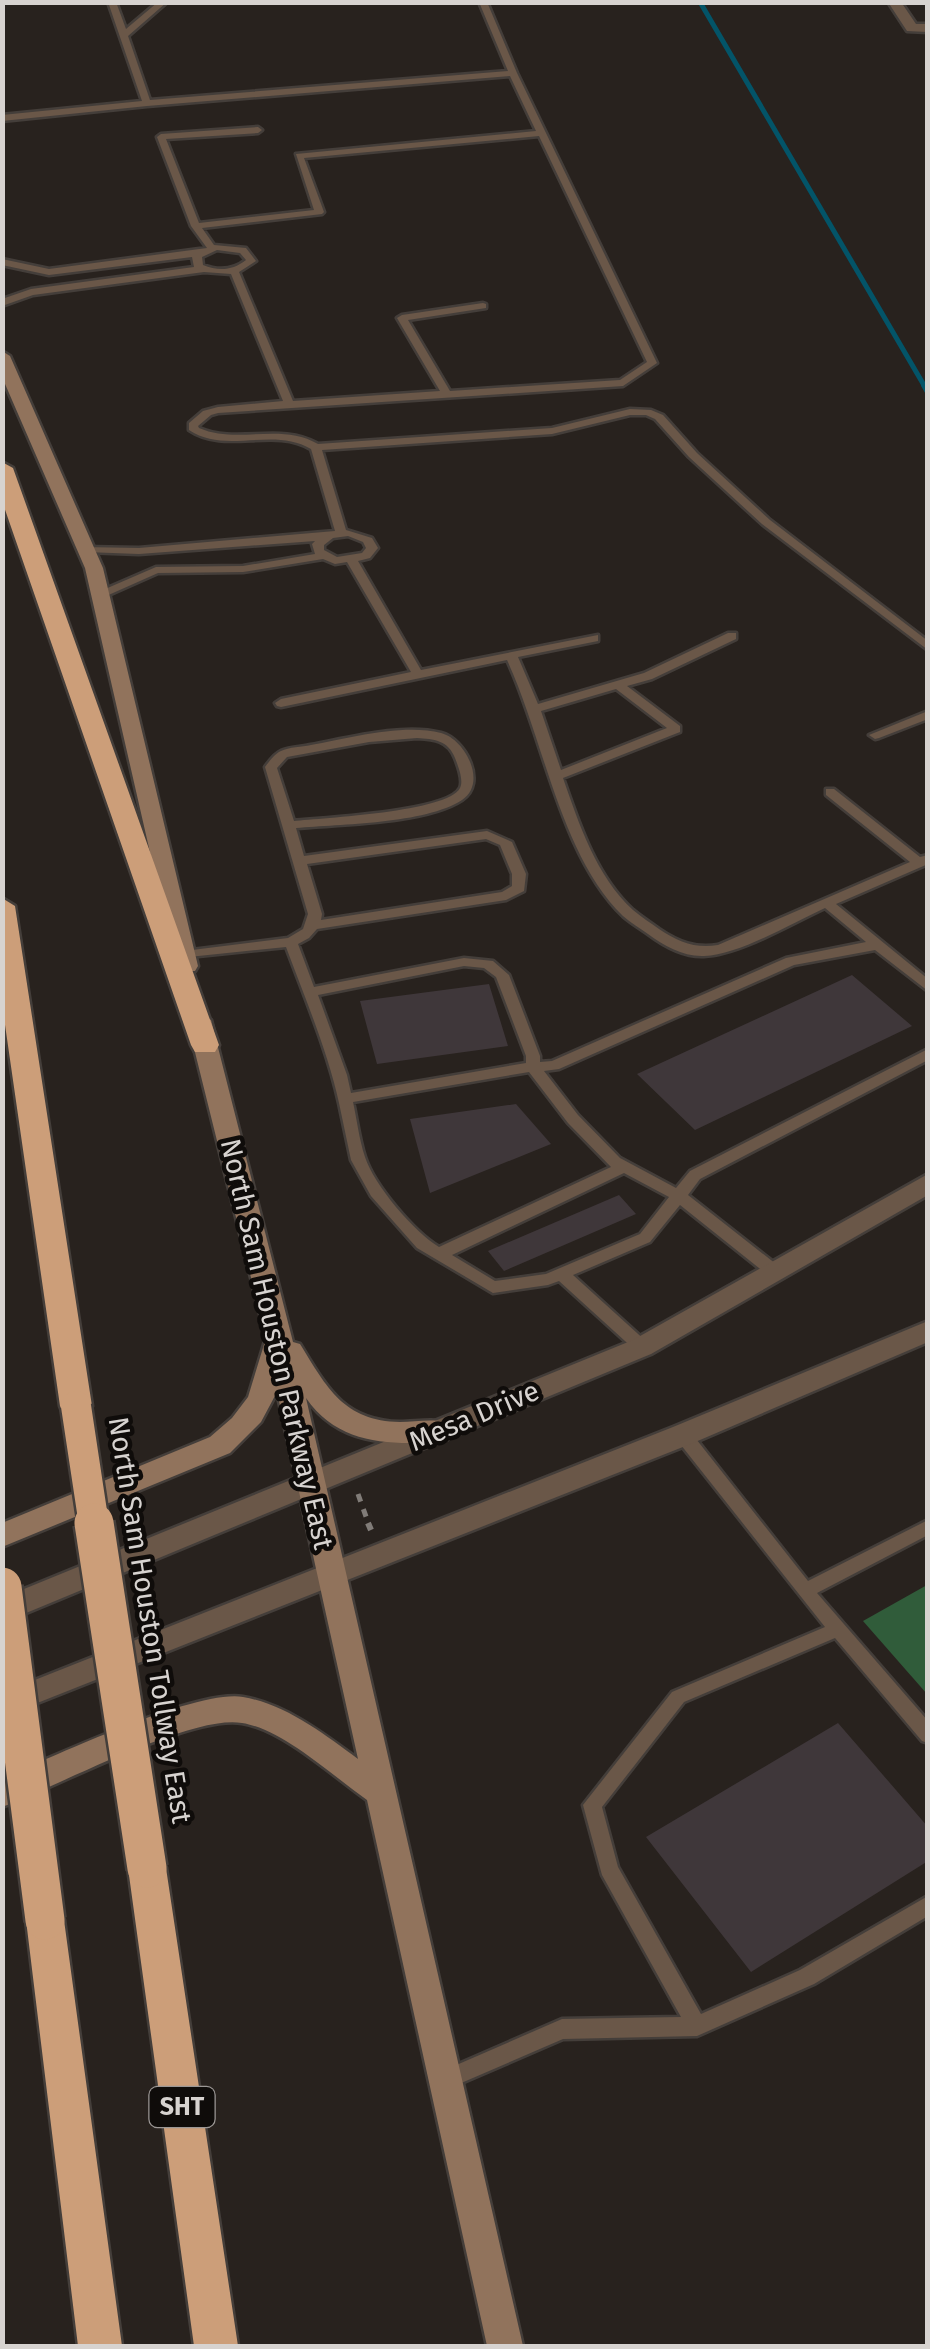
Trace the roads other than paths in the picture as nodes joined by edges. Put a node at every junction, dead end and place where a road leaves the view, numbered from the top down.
1 (112, 2) edge
2 (164, 2) edge
3 (484, 2) edge
4 (894, 2) edge
5 (920, 28) edge
6 (124, 35) junction
7 (512, 73) junction
8 (148, 103) junction
9 (2, 118) edge
10 (258, 130) dead end
11 (542, 133) junction
12 (196, 226) junction
13 (206, 250) junction
14 (2, 262) edge
15 (114, 262) junction
16 (203, 269) junction
17 (234, 271) junction
18 (121, 280) junction
19 (2, 303) edge
20 (483, 306) dead end
21 (2, 356) edge
22 (446, 393) junction
23 (288, 404) junction
24 (316, 448) junction
25 (2, 468) edge
26 (341, 533) junction
27 (326, 538) junction
28 (86, 549) junction
29 (322, 556) junction
30 (352, 561) junction
31 (100, 595) junction
32 (732, 636) dead end
33 (594, 638) dead end
34 (928, 647) edge
35 (511, 656) junction
36 (418, 675) junction
37 (618, 685) junction
38 (281, 704) dead end
39 (536, 709) junction
40 (928, 715) edge
41 (875, 735) dead end
42 (557, 776) junction
43 (830, 792) dead end
44 (290, 824) junction
45 (300, 860) junction
46 (923, 861) edge
47 (827, 902) junction
48 (2, 906) edge
49 (314, 925) junction
50 (291, 942) junction
51 (876, 946) junction
52 (184, 955) junction
53 (928, 987) edge
54 (310, 992) junction
55 (205, 1045) junction
56 (928, 1054) edge
57 (533, 1067) junction
58 (343, 1099) junction
59 (624, 1167) junction
60 (928, 1183) edge
61 (679, 1196) junction
62 (439, 1254) junction
63 (776, 1272) junction
64 (562, 1274) junction
65 (276, 1325) junction
66 (928, 1332) edge
67 (642, 1346) junction
68 (438, 1431) junction
69 (684, 1435) junction
70 (311, 1485) junction
71 (928, 1526) edge
72 (2, 1536) edge
73 (331, 1572) junction
74 (2, 1587) edge
75 (805, 1591) junction
76 (2, 1611) edge
77 (838, 1629) junction
78 (2, 1706) edge
79 (928, 1735) edge
80 (378, 1790) junction
81 (2, 1793) edge
82 (928, 1905) edge
83 (697, 2026) junction
84 (446, 2080) junction
85 (100, 2346) edge
86 (216, 2346) edge
87 (505, 2346) edge

1 - 6 lane
2 - 6 lane
3 - 7 lane
4 - 5 street
6 - 8 lane
7 - 8 lane
7 - 11 lane
8 - 9 lane
10 - 12 lane
11 - 12 lane
11 - 22 lane
12 - 13 lane
13 - 15 lane
13 - 16 lane
13 - 17 lane
14 - 15 lane
15 - 18 lane
16 - 17 lane
16 - 18 lane
17 - 23 lane
18 - 19 lane
20 - 22 lane
21 - 28 main road, North Sam Houston Parkway East
22 - 23 lane
23 - 24 lane
24 - 26 lane
24 - 34 lane
25 - 55 highway
26 - 27 lane
26 - 30 lane
27 - 28 lane
27 - 29 lane
28 - 31 main road, North Sam Houston Parkway East
29 - 30 lane
29 - 31 lane
30 - 36 lane
31 - 52 main road, North Sam Houston Parkway East
32 - 37 lane
33 - 35 lane
35 - 36 lane
35 - 39 lane
36 - 38 lane
37 - 39 lane
37 - 42 lane
39 - 42 lane
40 - 41 lane
42 - 47 lane
43 - 46 lane
44 - 44 lane
44 - 45 lane
45 - 49 lane
45 - 49 lane
46 - 47 lane
47 - 51 lane
48 - 86 highway, North Sam Houston Tollway East / SHT, bridge
49 - 50 lane
50 - 52 lane
50 - 54 lane
51 - 53 lane
51 - 57 lane
52 - 55 main road, North Sam Houston Parkway East
54 - 57 lane
54 - 58 lane
55 - 65 main road, North Sam Houston Parkway East
56 - 61 lane
57 - 58 lane
57 - 59 lane
58 - 62 lane
59 - 61 lane
59 - 62 lane
60 - 63 street, Mesa Drive
61 - 63 lane
61 - 64 lane
62 - 64 lane
63 - 67 street, Mesa Drive
64 - 67 lane
65 - 68 main road
65 - 70 main road, North Sam Houston Parkway East
65 - 72 main road
66 - 69 street
67 - 68 street, Mesa Drive
68 - 70 street, Mesa Drive
69 - 73 street
69 - 75 lane
70 - 73 main road, North Sam Houston Parkway East
70 - 76 street, Mesa Drive
71 - 75 lane
73 - 78 street
73 - 80 main road, North Sam Houston Parkway East
74 - 85 highway, bridge
75 - 77 lane
77 - 79 lane
77 - 83 lane
80 - 81 main road
80 - 84 main road, North Sam Houston Parkway East
82 - 83 lane
83 - 84 lane
84 - 87 main road, North Sam Houston Parkway East

